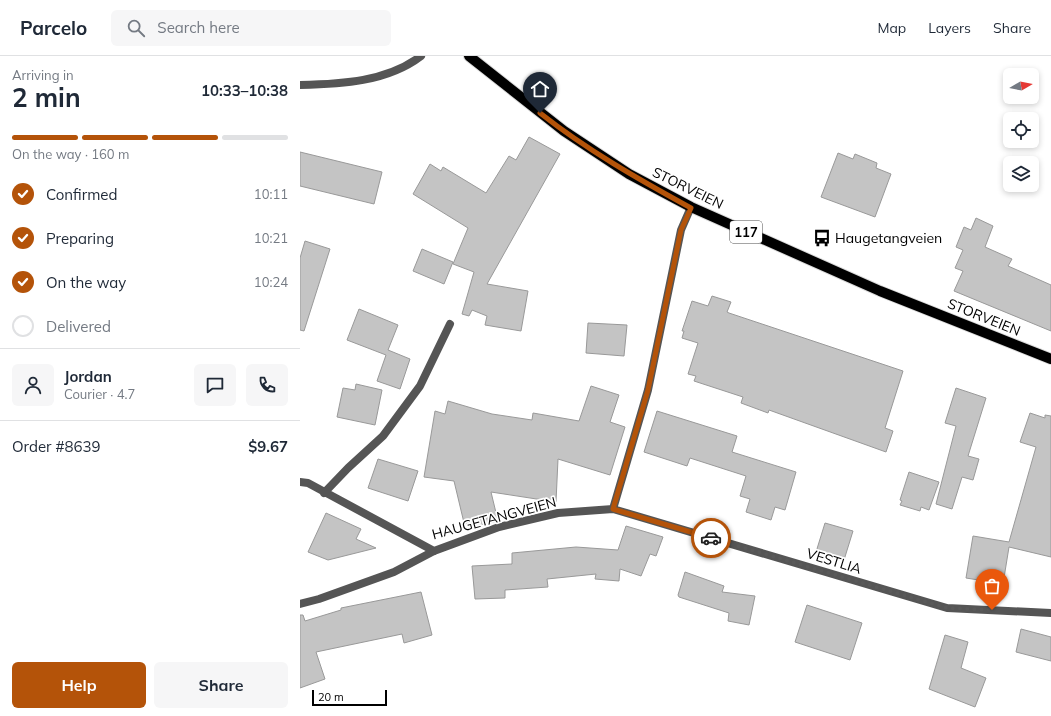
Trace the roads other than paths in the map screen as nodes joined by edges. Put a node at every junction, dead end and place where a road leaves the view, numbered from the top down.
1 (421, 56) edge
2 (469, 56) edge
3 (300, 85) edge
4 (691, 208) junction
5 (450, 324) dead end
6 (1051, 358) edge
7 (300, 482) edge
8 (324, 493) junction
9 (613, 509) junction
10 (434, 551) junction
11 (300, 604) edge
12 (1051, 613) edge

1 - 3 street
2 - 4 main road, STORVEIEN / 117
4 - 6 main road, STORVEIEN / 117
4 - 9 street
5 - 8 street
7 - 8 street, HAUGETANGVEIEN
8 - 10 street, HAUGETANGVEIEN
9 - 10 street, HAUGETANGVEIEN
9 - 12 street, VESTLIA
10 - 11 street

